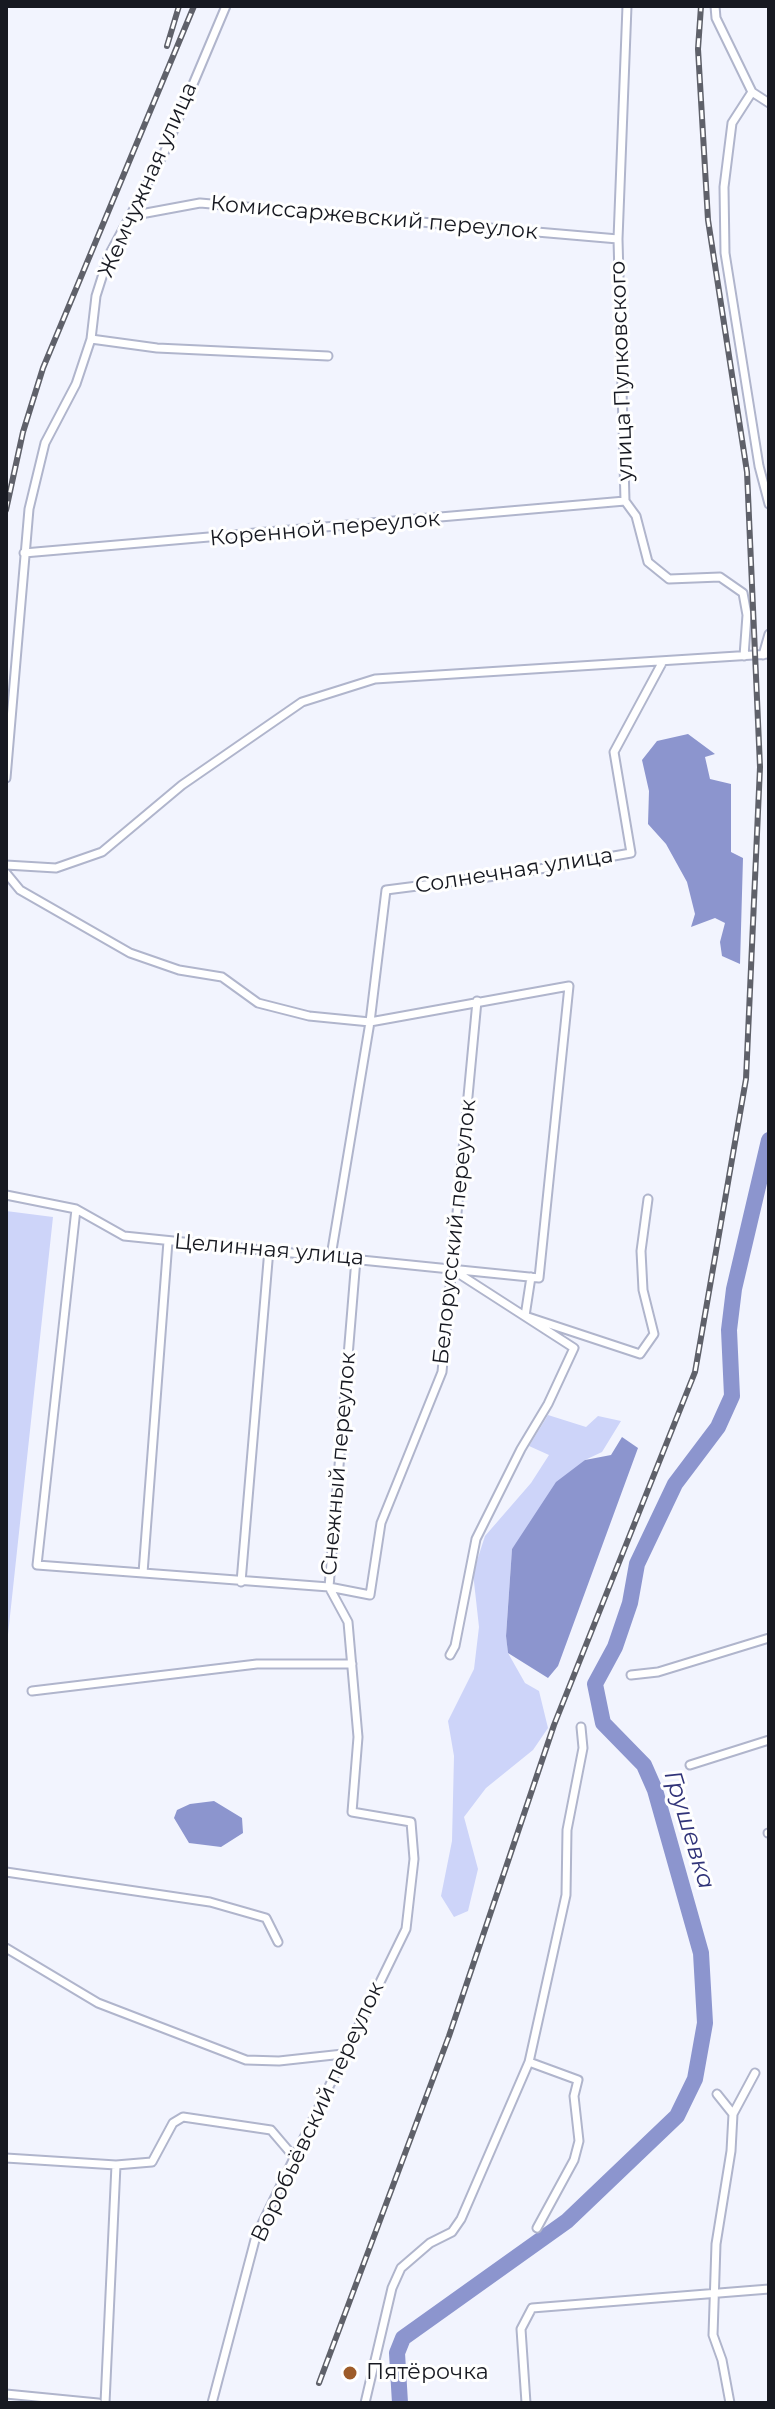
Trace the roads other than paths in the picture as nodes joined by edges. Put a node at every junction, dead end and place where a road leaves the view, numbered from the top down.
1 (226, 6) edge
2 (627, 6) edge
3 (715, 6) edge
4 (752, 92) junction
5 (768, 103) edge
6 (130, 216) junction
7 (618, 239) junction
8 (91, 339) junction
9 (328, 356) dead end
10 (625, 501) junction
11 (769, 504) edge
12 (24, 553) junction
13 (769, 634) edge
14 (766, 654) edge
15 (744, 656) junction
16 (662, 663) junction
17 (6, 778) edge
18 (6, 865) edge
19 (6, 873) edge
20 (477, 1001) junction
21 (370, 1022) junction
22 (6, 1195) edge
23 (648, 1199) dead end
24 (76, 1209) junction
25 (168, 1241) junction
26 (269, 1249) junction
27 (331, 1256) junction
28 (356, 1259) junction
29 (451, 1269) junction
30 (535, 1278) junction
31 (525, 1316) junction
32 (143, 1573) junction
33 (241, 1582) junction
34 (329, 1587) junction
35 (769, 1638) edge
36 (450, 1655) dead end
37 (352, 1664) junction
38 (631, 1675) dead end
39 (32, 1691) dead end
40 (581, 1727) dead end
41 (769, 1740) edge
42 (690, 1765) dead end
43 (411, 1822) joint
44 (6, 1872) edge
45 (278, 1942) dead end
46 (6, 1948) edge
47 (343, 2054) junction
48 (529, 2062) junction
49 (755, 2073) dead end
50 (717, 2094) dead end
51 (733, 2114) junction
52 (294, 2157) junction
53 (6, 2158) edge
54 (116, 2165) junction
55 (537, 2228) dead end
56 (769, 2289) edge
57 (714, 2293) junction
58 (6, 2394) edge
59 (98, 2403) edge
60 (105, 2403) edge
61 (212, 2403) edge
62 (365, 2403) edge
63 (526, 2403) edge
64 (730, 2403) edge

1 - 6 street, Жемчужная улица
2 - 7 street, улица Пулковского
3 - 4 street
4 - 5 street
4 - 11 street
6 - 7 street, Комиссаржевский переулок
6 - 8 street, Жемчужная улица
7 - 10 street, улица Пулковского
8 - 9 street
8 - 12 street, Жемчужная улица
10 - 12 street, Коренной переулок
10 - 15 street, улица Пулковского
12 - 17 street, Жемчужная улица
13 - 14 street
14 - 15 street
15 - 16 street
16 - 18 street
16 - 21 street, Солнечная улица
19 - 21 street
20 - 21 street
20 - 29 street, Белорусский переулок
20 - 30 street
21 - 27 street
22 - 24 street, Целинная улица
23 - 31 street
24 - 25 street, Целинная улица
24 - 32 street
25 - 26 street, Целинная улица
25 - 32 street
26 - 27 street, Целинная улица
26 - 33 street
27 - 28 street, Целинная улица
28 - 29 street, Целинная улица
28 - 34 street, Снежный переулок
29 - 30 street, Целинная улица
29 - 31 street
29 - 34 street, Белорусский переулок
30 - 31 street
31 - 36 street
32 - 33 street
33 - 34 street
34 - 37 street, Снежный переулок
35 - 38 street
37 - 39 street
37 - 43 street, Снежный переулок
40 - 48 street
41 - 42 street
43 - 47 street, Воробьёвский переулок
44 - 45 street
46 - 47 street
47 - 52 street, Воробьёвский переулок
48 - 55 street
48 - 62 street
49 - 51 street
50 - 51 street
51 - 57 street
52 - 54 street
52 - 61 street, Воробьёвский переулок
53 - 54 street
54 - 60 street
56 - 57 street
57 - 63 street
57 - 64 street
58 - 59 street

